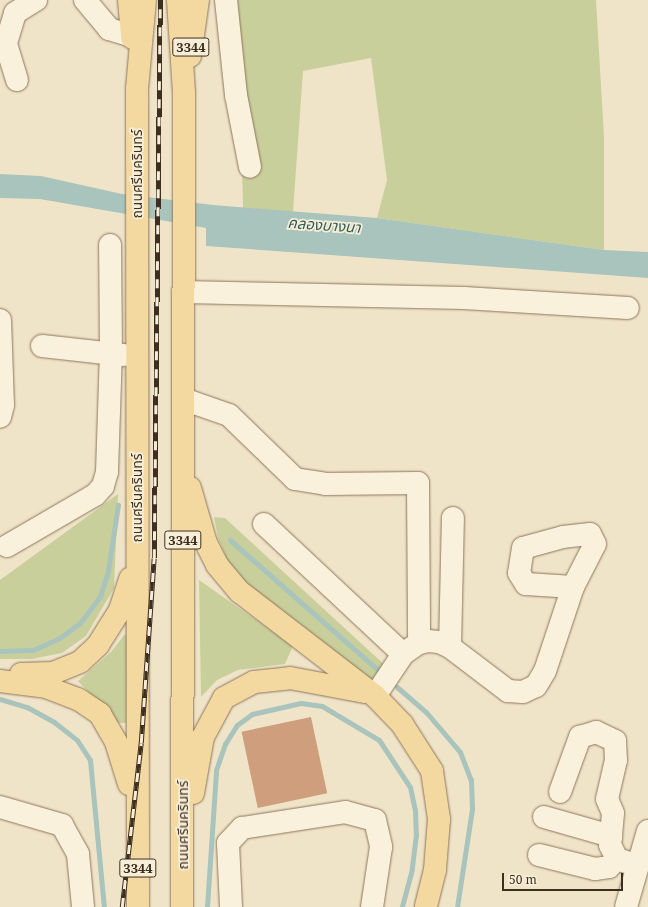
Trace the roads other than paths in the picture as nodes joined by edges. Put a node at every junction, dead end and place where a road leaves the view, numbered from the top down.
1 (36, 0) edge
2 (85, 0) edge
3 (129, 0) edge
4 (145, 0) edge
5 (178, 0) edge
6 (198, 0) edge
7 (226, 0) edge
8 (132, 36) junction
9 (17, 80) dead end
10 (137, 89) junction
11 (184, 94) junction
12 (250, 167) dead end
13 (110, 245) dead end
14 (183, 292) junction
15 (628, 308) dead end
16 (0, 320) edge
17 (42, 346) dead end
18 (111, 352) junction
19 (138, 358) junction
20 (183, 399) junction
21 (0, 417) edge
22 (183, 463) junction
23 (453, 518) dead end
24 (264, 524) dead end
25 (7, 546) dead end
26 (136, 557) junction
27 (573, 587) dead end
28 (450, 647) junction
29 (411, 649) junction
30 (0, 676) edge
31 (0, 681) edge
32 (372, 694) junction
33 (560, 792) dead end
34 (0, 807) edge
35 (544, 816) dead end
36 (138, 828) junction
37 (648, 831) edge
38 (611, 836) junction
39 (183, 849) junction
40 (539, 855) dead end
41 (617, 859) junction
42 (638, 866) junction
43 (83, 907) edge
44 (138, 907) edge
45 (182, 907) edge
46 (232, 907) edge
47 (372, 907) edge
48 (426, 907) edge
49 (626, 907) edge

1 - 9 street
2 - 8 street
3 - 8 main road, ถนนศรีนครินทร์ / 3344
4 - 10 main road, ถนนศรีนครินทร์ / 3344
5 - 11 main road, ถนนศรีนครินทร์ / 3344
6 - 11 main road, ถนนศรีนครินทร์ / 3344
7 - 12 street
8 - 10 main road, ถนนศรีนครินทร์ / 3344
10 - 19 main road, ถนนศรีนครินทร์ / 3344
11 - 14 main road, ถนนศรีนครินทร์ / 3344
13 - 18 street
14 - 15 street
14 - 20 main road, ถนนศรีนครินทร์ / 3344
16 - 21 street
17 - 18 street
18 - 19 street
18 - 25 street
19 - 26 main road, ถนนศรีนครินทร์ / 3344
20 - 22 main road, ถนนศรีนครินทร์ / 3344
20 - 29 street
22 - 32 main road
22 - 39 main road, ถนนศรีนครินทร์ / 3344
23 - 28 street
24 - 29 street
26 - 30 main road
26 - 36 main road, ถนนศรีนครินทร์ / 3344
27 - 28 street
28 - 29 street
29 - 32 street
31 - 36 main road
32 - 39 main road
32 - 48 main road
33 - 38 street
34 - 43 street
35 - 38 street
36 - 44 main road, ถนนศรีนครินทร์ / 3344
37 - 42 street
38 - 41 street
39 - 45 main road, ถนนศรีนครินทร์ / 3344
40 - 41 street
41 - 42 street
42 - 49 street
46 - 47 street

